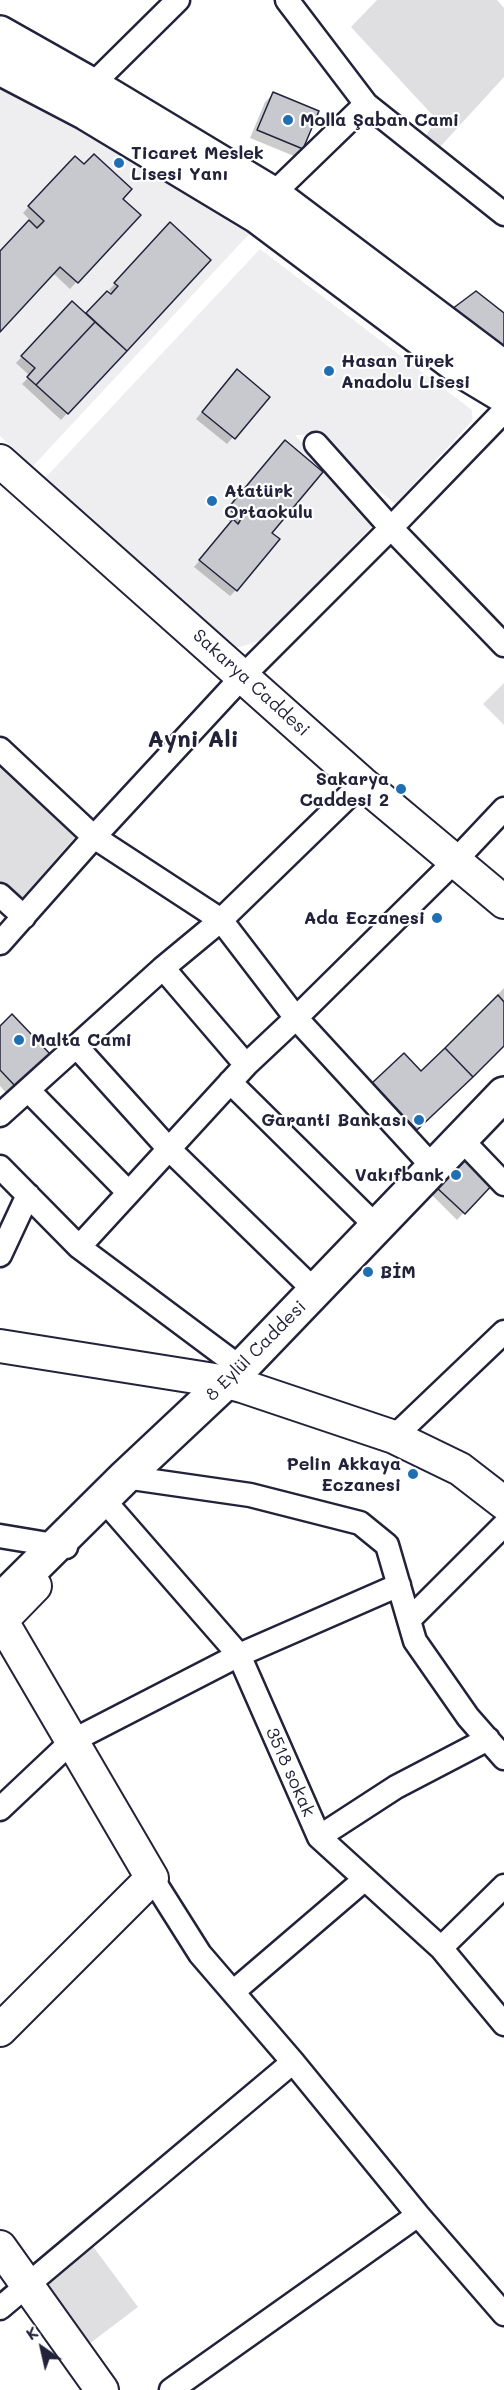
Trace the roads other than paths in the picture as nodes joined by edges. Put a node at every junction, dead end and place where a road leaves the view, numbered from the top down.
1 (178, 0) edge
2 (287, 0) edge
3 (0, 33) edge
4 (0, 68) edge
5 (92, 85) junction
6 (366, 104) junction
7 (264, 204) junction
8 (504, 214) edge
9 (504, 368) edge
10 (504, 396) edge
11 (504, 411) edge
12 (316, 444) dead end
13 (3, 469) edge
14 (391, 528) junction
15 (504, 645) edge
16 (243, 676) junction
17 (0, 749) edge
18 (362, 783) junction
19 (504, 809) edge
20 (94, 837) junction
21 (455, 861) junction
22 (0, 895) edge
23 (504, 902) edge
24 (24, 917) junction
25 (221, 920) junction
26 (0, 943) edge
27 (163, 968) junction
28 (296, 1018) junction
29 (76, 1046) junction
30 (246, 1065) junction
31 (230, 1082) junction
32 (28, 1090) junction
33 (504, 1094) edge
34 (504, 1112) edge
35 (0, 1115) edge
36 (466, 1143) junction
37 (168, 1148) junction
38 (0, 1167) edge
39 (433, 1167) junction
40 (504, 1184) edge
41 (128, 1192) junction
42 (28, 1196) junction
43 (376, 1226) junction
44 (79, 1247) junction
45 (0, 1255) edge
46 (315, 1290) junction
47 (504, 1332) edge
48 (0, 1346) edge
49 (236, 1378) junction
50 (394, 1437) junction
51 (121, 1491) junction
52 (504, 1503) edge
53 (504, 1526) edge
54 (0, 1536) edge
55 (64, 1547) junction
56 (399, 1585) junction
57 (0, 1615) edge
58 (409, 1620) junction
59 (238, 1655) junction
60 (488, 1740) junction
61 (72, 1741) junction
62 (504, 1758) edge
63 (0, 1809) edge
64 (319, 1837) junction
65 (152, 1878) junction
66 (365, 1879) junction
67 (504, 1886) edge
68 (441, 1948) junction
69 (233, 1992) junction
70 (2, 2022) edge
71 (504, 2024) edge
72 (293, 2062) junction
73 (418, 2215) junction
74 (0, 2247) edge
75 (28, 2285) junction
76 (0, 2308) edge
77 (504, 2314) edge
78 (102, 2390) edge
79 (171, 2390) edge

1 - 5 street
2 - 6 street
3 - 5 main road
4 - 7 main road
5 - 7 main road
6 - 7 street
6 - 8 street
7 - 9 main road
7 - 10 main road
11 - 14 street
12 - 14 street
13 - 16 street, Sakarya Caddesi
14 - 15 street
14 - 16 street
16 - 18 street, Sakarya Caddesi
16 - 20 street
17 - 20 street
18 - 21 street, Sakarya Caddesi
18 - 25 street
19 - 21 street
20 - 24 street
20 - 25 street
21 - 23 street, Sakarya Caddesi
21 - 28 street
22 - 24 street
24 - 26 street
25 - 27 street
25 - 28 street
27 - 29 street
27 - 30 street
28 - 30 street
28 - 39 street
29 - 32 street
29 - 37 street
30 - 31 street
31 - 37 street
31 - 43 street
32 - 35 street
32 - 41 street
33 - 36 main road, 8 Eylül Caddesi
34 - 36 street
36 - 39 main road, 8 Eylül Caddesi
36 - 40 street
36 - 49 street
37 - 41 street
37 - 46 street
38 - 42 street
39 - 43 main road, 8 Eylül Caddesi
41 - 44 street
42 - 44 street
42 - 45 street
43 - 46 main road, 8 Eylül Caddesi
44 - 49 street
46 - 49 main road, 8 Eylül Caddesi
47 - 50 street
48 - 49 street
49 - 50 street
49 - 51 main road, 8 Eylül Caddesi
50 - 52 street
51 - 55 main road, 8 Eylül Caddesi
51 - 56 street
51 - 59 street, 3518 sokak
53 - 58 street
54 - 55 street
55 - 57 main road, 8 Eylül Caddesi
56 - 58 street
56 - 59 street
57 - 61 street
58 - 60 street
59 - 61 street
59 - 64 street, 3518 sokak
60 - 62 street
60 - 64 street
61 - 63 street
61 - 65 street
64 - 66 street, 3518 sokak
65 - 69 street
65 - 70 street
66 - 68 street, 3518 sokak
66 - 69 street
67 - 68 street
68 - 71 street, 3518 sokak
69 - 72 street
72 - 73 street
72 - 75 street
73 - 77 street
73 - 79 street
74 - 75 street
75 - 76 street
75 - 78 street

